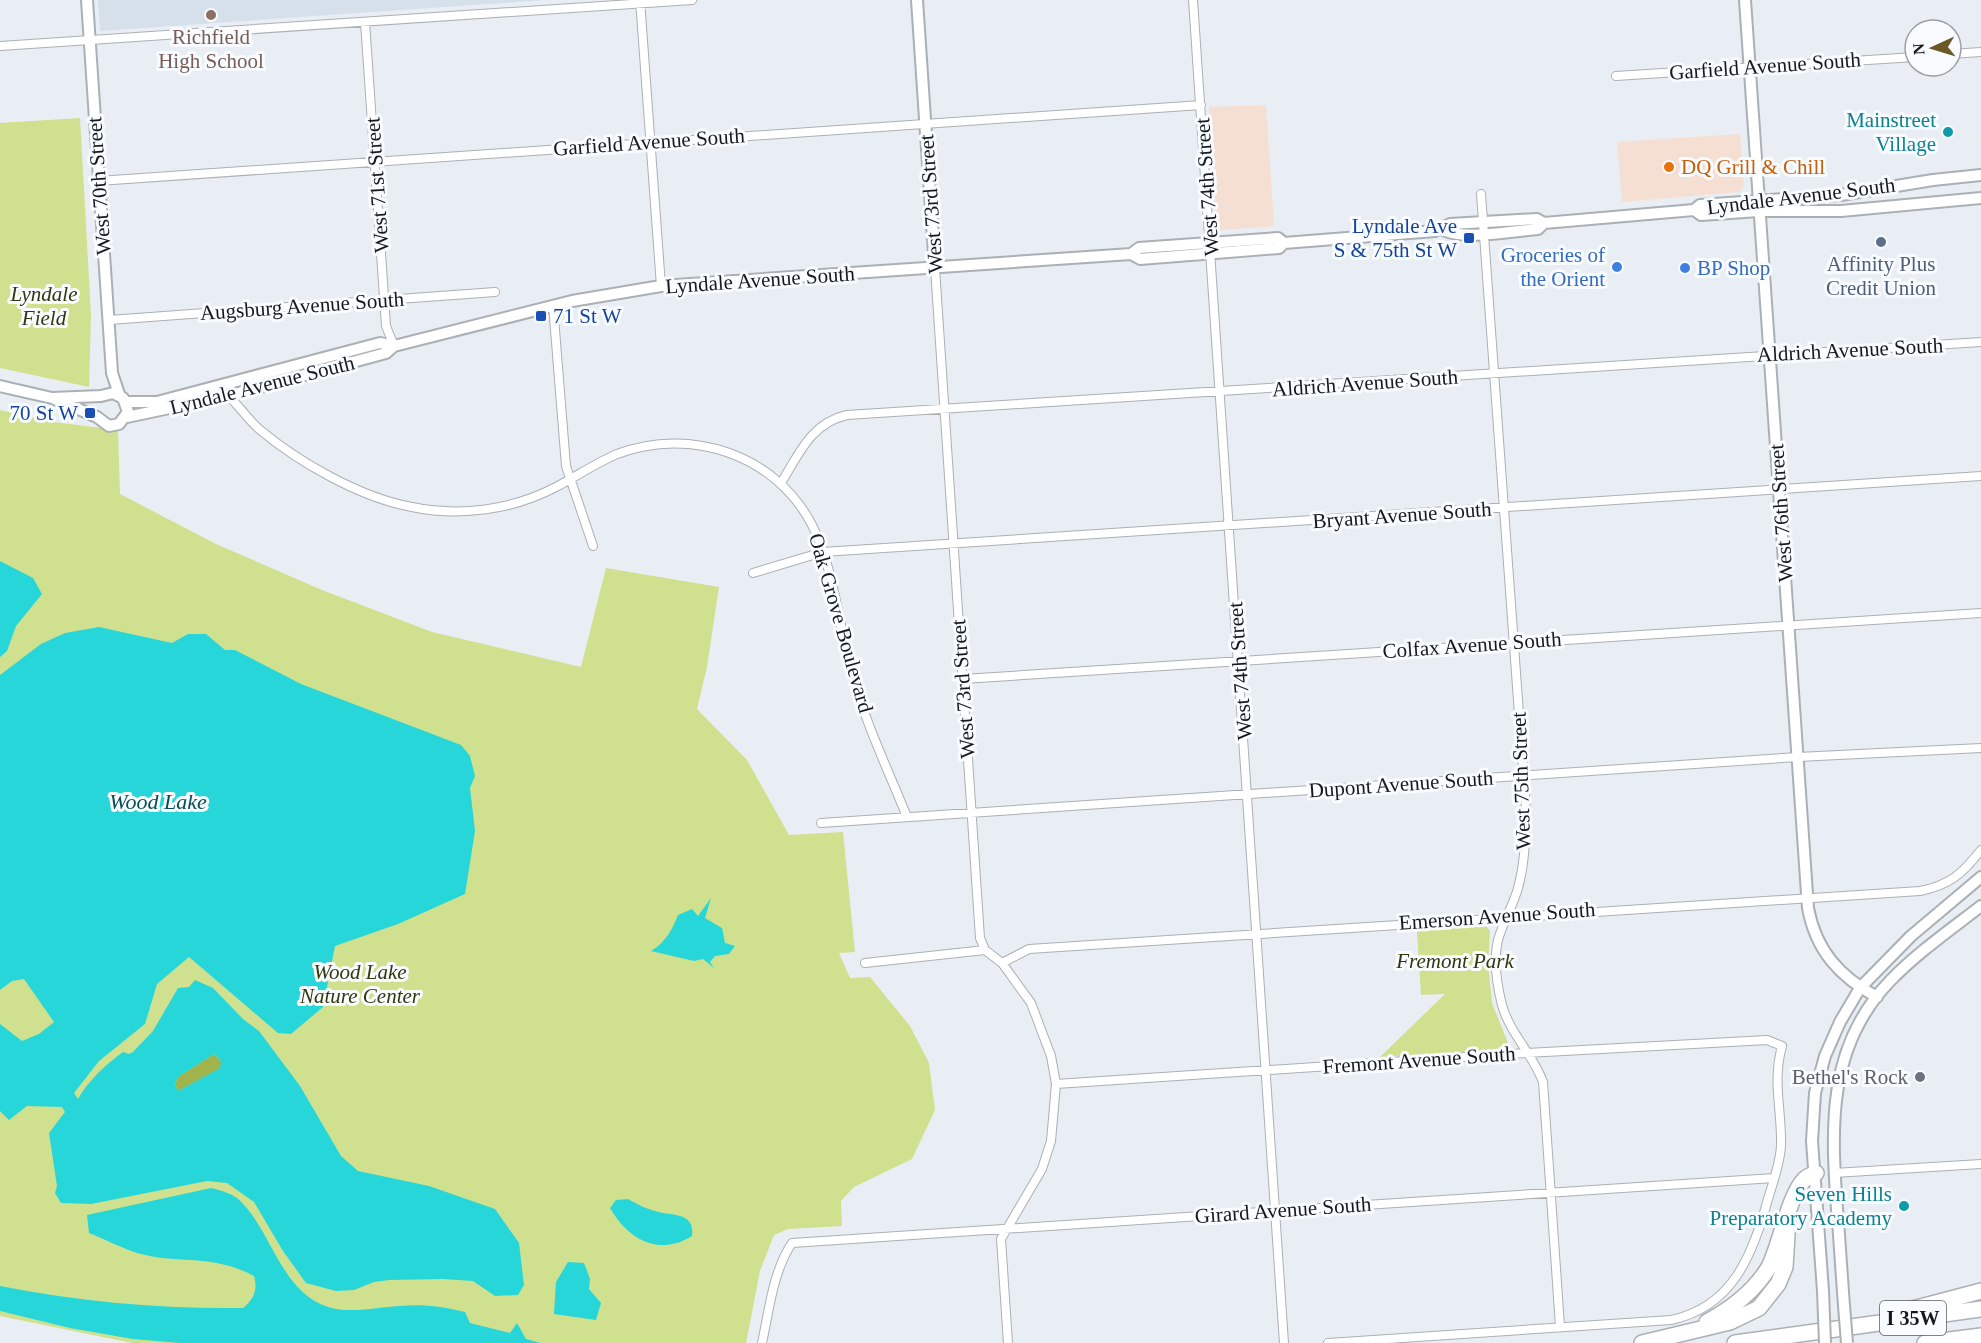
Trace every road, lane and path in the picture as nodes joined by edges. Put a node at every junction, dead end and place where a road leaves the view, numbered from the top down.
1 (87, 0) edge
2 (692, 0) edge
3 (917, 0) edge
4 (1193, 0) edge
5 (1745, 0) edge
6 (640, 2) edge
7 (365, 22) junction
8 (90, 39) junction
9 (0, 46) edge
10 (1981, 52) edge
11 (1963, 53) edge
12 (1903, 58) edge
13 (1749, 67) junction
14 (1616, 76) dead end
15 (1201, 105) junction
16 (925, 123) junction
17 (651, 142) junction
18 (375, 160) junction
19 (1981, 175) edge
20 (98, 181) junction
21 (1481, 194) dead end
22 (1981, 198) edge
23 (1759, 206) junction
24 (1483, 221) junction
25 (1544, 223) junction
26 (1442, 229) junction
27 (1484, 233) junction
28 (1211, 242) junction
29 (1284, 243) junction
30 (1131, 254) junction
31 (1212, 254) junction
32 (935, 268) junction
33 (661, 286) junction
34 (495, 292) dead end
35 (384, 301) junction
36 (553, 305) junction
37 (109, 320) junction
38 (1981, 342) edge
39 (394, 346) junction
40 (1770, 354) junction
41 (112, 373) junction
42 (1494, 374) junction
43 (0, 386) edge
44 (217, 387) junction
45 (1221, 393) junction
46 (103, 395) junction
47 (231, 395) junction
48 (52, 398) junction
49 (123, 398) junction
50 (945, 410) junction
51 (97, 417) junction
52 (126, 417) junction
53 (1981, 476) edge
54 (571, 478) junction
55 (781, 483) junction
56 (1780, 489) junction
57 (1504, 508) junction
58 (1230, 526) junction
59 (954, 544) junction
60 (593, 546) dead end
61 (823, 552) junction
62 (753, 573) dead end
63 (1981, 613) edge
64 (1789, 623) junction
65 (1514, 642) junction
66 (1239, 660) junction
67 (963, 679) junction
68 (1981, 748) edge
69 (1798, 757) junction
70 (1523, 775) junction
71 (1248, 794) junction
72 (972, 813) junction
73 (907, 817) junction
74 (821, 823) dead end
75 (1981, 850) edge
76 (1981, 877) edge
77 (1807, 898) junction
78 (1981, 906) edge
79 (1507, 915) junction
80 (1257, 932) junction
81 (985, 950) junction
82 (865, 963) dead end
83 (1002, 963) junction
84 (1860, 988) junction
85 (1877, 997) junction
86 (1527, 1053) junction
87 (1267, 1070) junction
88 (1056, 1084) junction
89 (1981, 1164) edge
90 (1816, 1173) junction
91 (1834, 1173) junction
92 (1774, 1178) junction
93 (1550, 1193) junction
94 (1275, 1211) junction
95 (1007, 1228) junction
96 (1981, 1291) edge
97 (1981, 1309) edge
98 (1560, 1326) junction
99 (1846, 1335) edge
100 (1978, 1337) edge
101 (762, 1343) edge
102 (1008, 1343) edge
103 (1284, 1343) edge
104 (1328, 1343) edge
105 (1642, 1343) edge
106 (1735, 1343) edge
107 (1825, 1343) edge
108 (1925, 1343) edge

1 - 8 main road, West 70th Street
2 - 6 street
3 - 16 main road, West 73rd Street
4 - 15 street, West 74th Street
5 - 13 main road, West 76th Street
6 - 7 street
6 - 17 street
7 - 8 street
7 - 18 street, West 71st Street
8 - 9 street
8 - 20 main road, West 70th Street
10 - 11 street
12 - 13 street, Garfield Avenue South
13 - 14 street, Garfield Avenue South
13 - 23 main road, West 76th Street
15 - 16 street, Garfield Avenue South
15 - 28 street, West 74th Street
16 - 17 street, Garfield Avenue South
16 - 32 main road, West 73rd Street
17 - 18 street, Garfield Avenue South
17 - 33 street
18 - 20 street, Garfield Avenue South
18 - 35 street, West 71st Street
19 - 23 main road, Lyndale Avenue South
20 - 37 main road, West 70th Street
21 - 24 street, West 75th Street
22 - 23 main road, Lyndale Avenue South
23 - 25 main road, Lyndale Avenue South
23 - 40 main road, West 76th Street
24 - 25 main road, Lyndale Avenue South
24 - 26 main road, Lyndale Avenue South
24 - 27 street, West 75th Street
25 - 27 main road, Lyndale Avenue South
26 - 27 main road, Lyndale Avenue South
26 - 29 main road, Lyndale Avenue South
27 - 42 street, West 75th Street
28 - 29 main road, Lyndale Avenue South
28 - 30 main road, Lyndale Avenue South
28 - 31 street, West 74th Street
29 - 31 main road, Lyndale Avenue South
30 - 31 main road, Lyndale Avenue South
30 - 32 main road, Lyndale Avenue South
31 - 45 street, West 74th Street
32 - 33 main road, Lyndale Avenue South
32 - 50 street, West 73rd Street
33 - 36 main road, Lyndale Avenue South
34 - 35 street, Augsburg Avenue South
35 - 37 street, Augsburg Avenue South
35 - 39 street, West 71st Street
36 - 39 main road, Lyndale Avenue South
36 - 54 street
37 - 41 main road, West 70th Street
38 - 40 street, Aldrich Avenue South
39 - 44 main road, Lyndale Avenue South
39 - 47 main road, Lyndale Avenue South
40 - 42 street, Aldrich Avenue South
40 - 56 main road, West 76th Street
41 - 46 main road, West 70th Street
41 - 49 main road, West 70th Street
42 - 45 street, Aldrich Avenue South
42 - 57 street, West 75th Street
43 - 48 main road, Lyndale Avenue South
44 - 47 street, Oak Grove Boulevard
44 - 49 main road, Lyndale Avenue South
45 - 50 street, Aldrich Avenue South
45 - 58 street, West 74th Street
46 - 48 main road, Lyndale Avenue South
46 - 49 main road, Lyndale Avenue South
46 - 51 main road
47 - 52 main road, Lyndale Avenue South
47 - 54 street, Oak Grove Boulevard
48 - 51 main road, Lyndale Avenue South
49 - 52 main road
50 - 55 street, Aldrich Avenue South
50 - 59 street, West 73rd Street
51 - 52 main road, Lyndale Avenue South
53 - 56 street, Bryant Avenue South
54 - 55 street, Oak Grove Boulevard
54 - 60 street
55 - 61 street, Oak Grove Boulevard
56 - 57 street, Bryant Avenue South
56 - 64 main road, West 76th Street
57 - 58 street, Bryant Avenue South
57 - 65 street, West 75th Street
58 - 59 street, Bryant Avenue South
58 - 66 street, West 74th Street
59 - 61 street, Bryant Avenue South
59 - 67 street, West 73rd Street
61 - 62 street, Bryant Avenue South
61 - 73 street, Oak Grove Boulevard
63 - 64 street, Colfax Avenue South
64 - 65 street, Colfax Avenue South
64 - 69 main road, West 76th Street
65 - 66 street, Colfax Avenue South
65 - 70 street, West 75th Street
66 - 67 street, Colfax Avenue South
66 - 71 street, West 74th Street
67 - 72 street, West 73rd Street
68 - 69 street, Dupont Avenue South
69 - 70 street, Dupont Avenue South
69 - 77 main road, West 76th Street
70 - 71 street, Dupont Avenue South
70 - 79 street, West 75th Street
71 - 72 street, Dupont Avenue South
71 - 80 street, West 74th Street
72 - 73 street, Dupont Avenue South
72 - 81 street, West 73rd Street
73 - 74 street, Dupont Avenue South
75 - 77 street, Emerson Avenue South
76 - 84 main road
77 - 79 street, Emerson Avenue South
77 - 84 main road, West 76th Street
78 - 85 main road
79 - 80 street, Emerson Avenue South
79 - 86 street, West 75th Street
80 - 83 street, Emerson Avenue South
80 - 87 street, West 74th Street
81 - 82 street
81 - 83 street
83 - 88 street
84 - 85 main road, West 76th Street
84 - 90 main road
85 - 91 main road
86 - 87 street, Fremont Avenue South
86 - 92 street, Fremont Avenue South
86 - 93 street, West 75th Street
87 - 88 street, Fremont Avenue South
87 - 94 street, West 74th Street
88 - 95 street
89 - 91 street
90 - 91 main road
90 - 105 highway
90 - 107 main road, bridge
91 - 99 main road, bridge
92 - 93 street, Girard Avenue South
92 - 98 street
93 - 94 street, Girard Avenue South
93 - 98 street, West 75th Street
94 - 95 street, Girard Avenue South
94 - 103 street, West 74th Street
95 - 101 street, Girard Avenue South
95 - 102 street
96 - 99 highway
97 - 99 highway, I 35W
98 - 104 street
99 - 106 highway, I 35W
100 - 108 highway, I 35W

